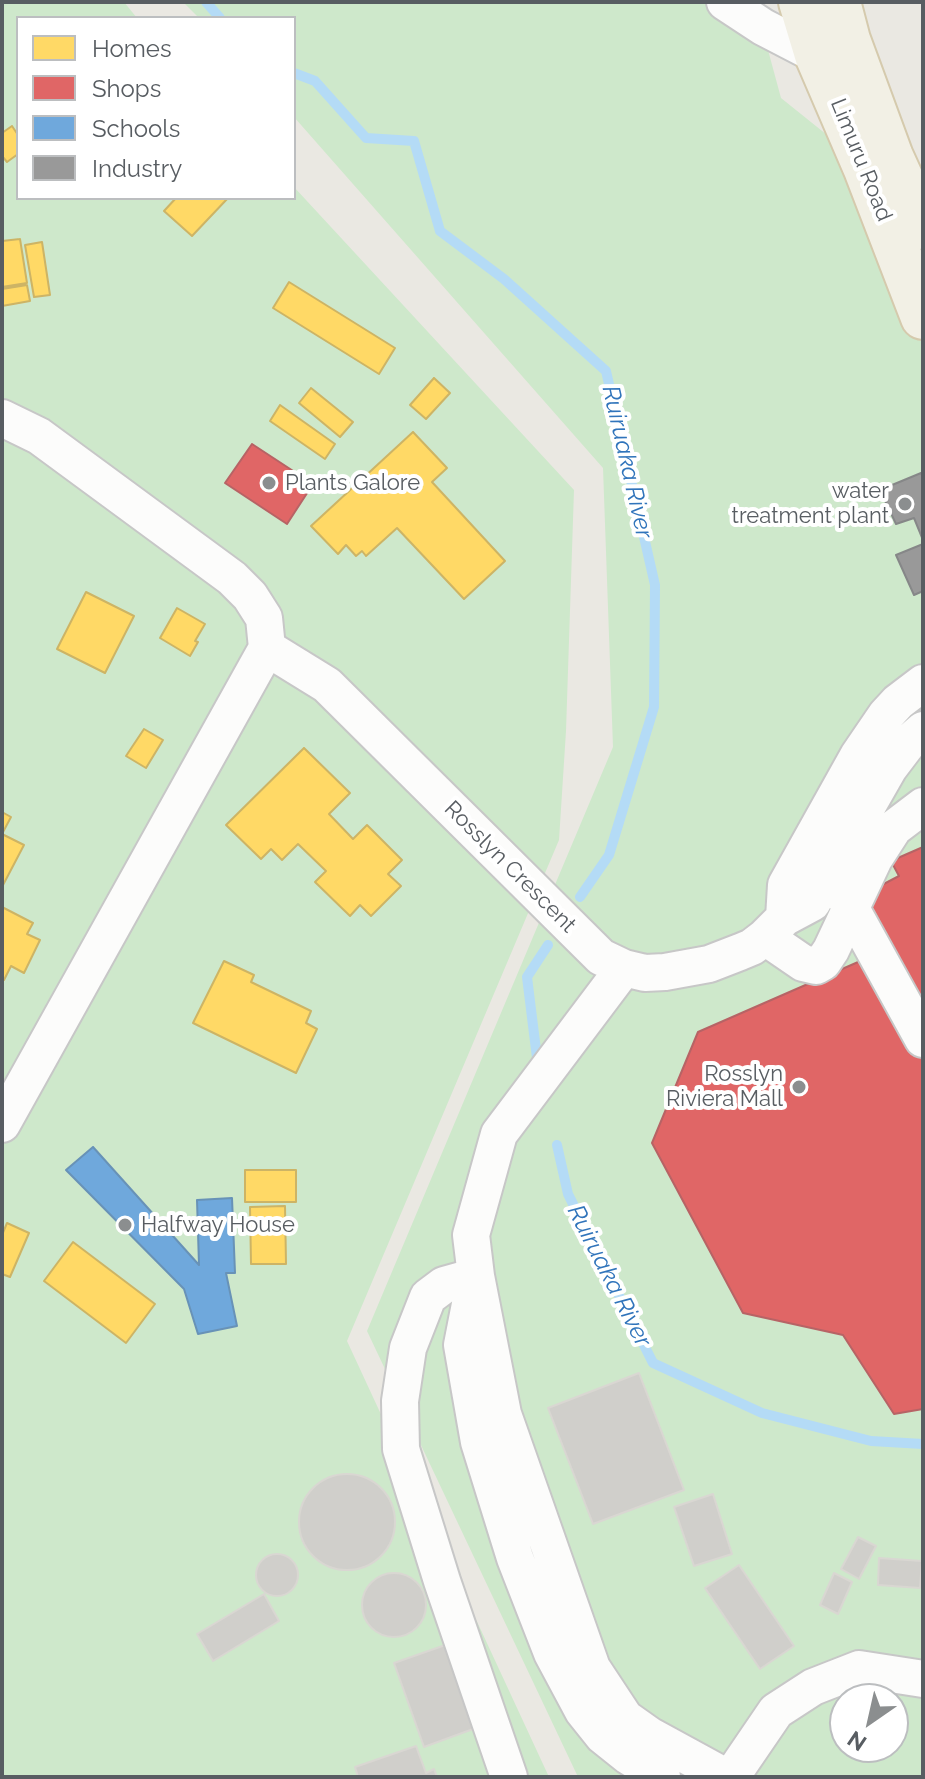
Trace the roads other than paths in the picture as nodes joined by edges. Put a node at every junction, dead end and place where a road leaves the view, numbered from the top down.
1 (725, 2) edge
2 (801, 2) edge
3 (838, 2) edge
4 (817, 55) junction
5 (923, 227) edge
6 (923, 317) edge
7 (2, 418) edge
8 (267, 648) junction
9 (923, 683) edge
10 (878, 727) junction
11 (922, 733) edge
12 (923, 806) edge
13 (831, 872) junction
14 (774, 928) junction
15 (624, 968) junction
16 (923, 1039) edge
17 (2, 1124) edge
18 (476, 1276) junction
19 (923, 1679) edge
20 (509, 1777) edge
21 (662, 1777) edge
22 (729, 1777) edge

1 - 4 street
2 - 4 main road, Limuru Road
3 - 5 main road, Limuru Road
4 - 6 main road, Limuru Road
7 - 8 street
8 - 15 street, Rosslyn Crescent
8 - 17 street
9 - 10 street
10 - 11 street
10 - 14 street
11 - 13 street, Rosslyn Crescent
12 - 14 street
13 - 14 street, Rosslyn Crescent
13 - 16 street
14 - 15 street, Rosslyn Crescent
15 - 18 street
18 - 20 street
18 - 21 street
18 - 22 street
19 - 22 street

